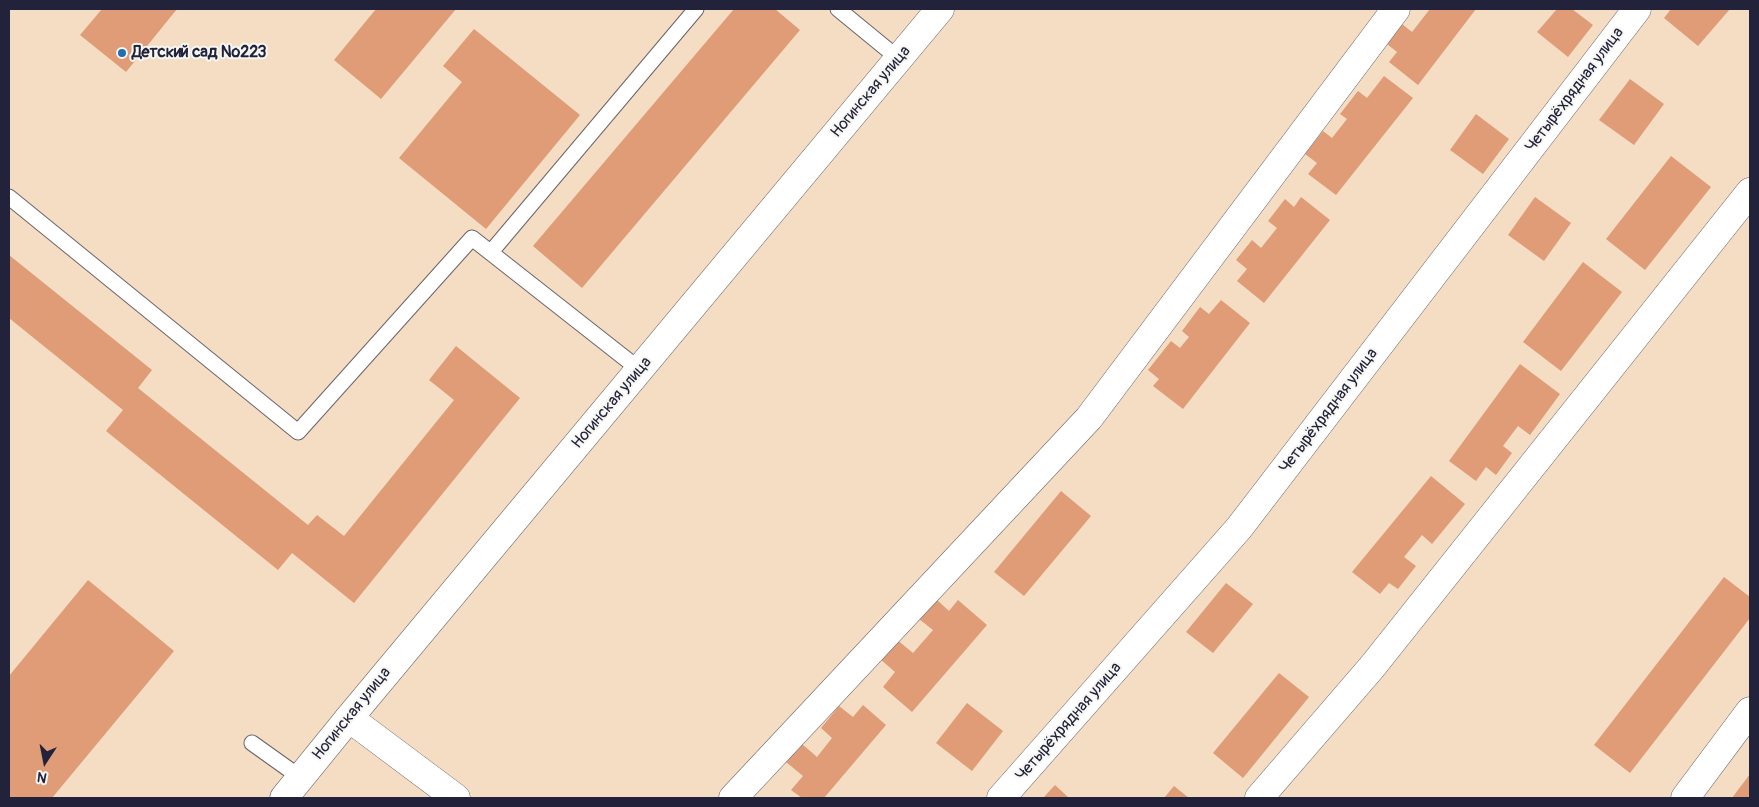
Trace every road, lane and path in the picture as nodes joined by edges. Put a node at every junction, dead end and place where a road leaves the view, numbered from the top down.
1 (696, 9) edge
2 (838, 9) edge
3 (940, 9) edge
4 (1396, 9) edge
5 (1637, 9) edge
6 (899, 59) junction
7 (1750, 192) edge
8 (9, 197) edge
9 (491, 252) junction
10 (640, 370) junction
11 (1750, 711) edge
12 (349, 718) junction
13 (252, 743) dead end
14 (292, 788) edge
15 (456, 798) edge
16 (733, 798) edge
17 (1001, 798) edge
18 (1259, 798) edge
19 (1685, 798) edge

1 - 9 lane
2 - 6 lane
3 - 6 street, Ногинская улица
4 - 16 street
5 - 17 street, Четырёхрядная улица
6 - 10 street, Ногинская улица
7 - 18 street
8 - 9 lane
9 - 10 lane
10 - 12 street, Ногинская улица
11 - 19 street
12 - 14 street, Ногинская улица
12 - 15 street
13 - 14 lane

